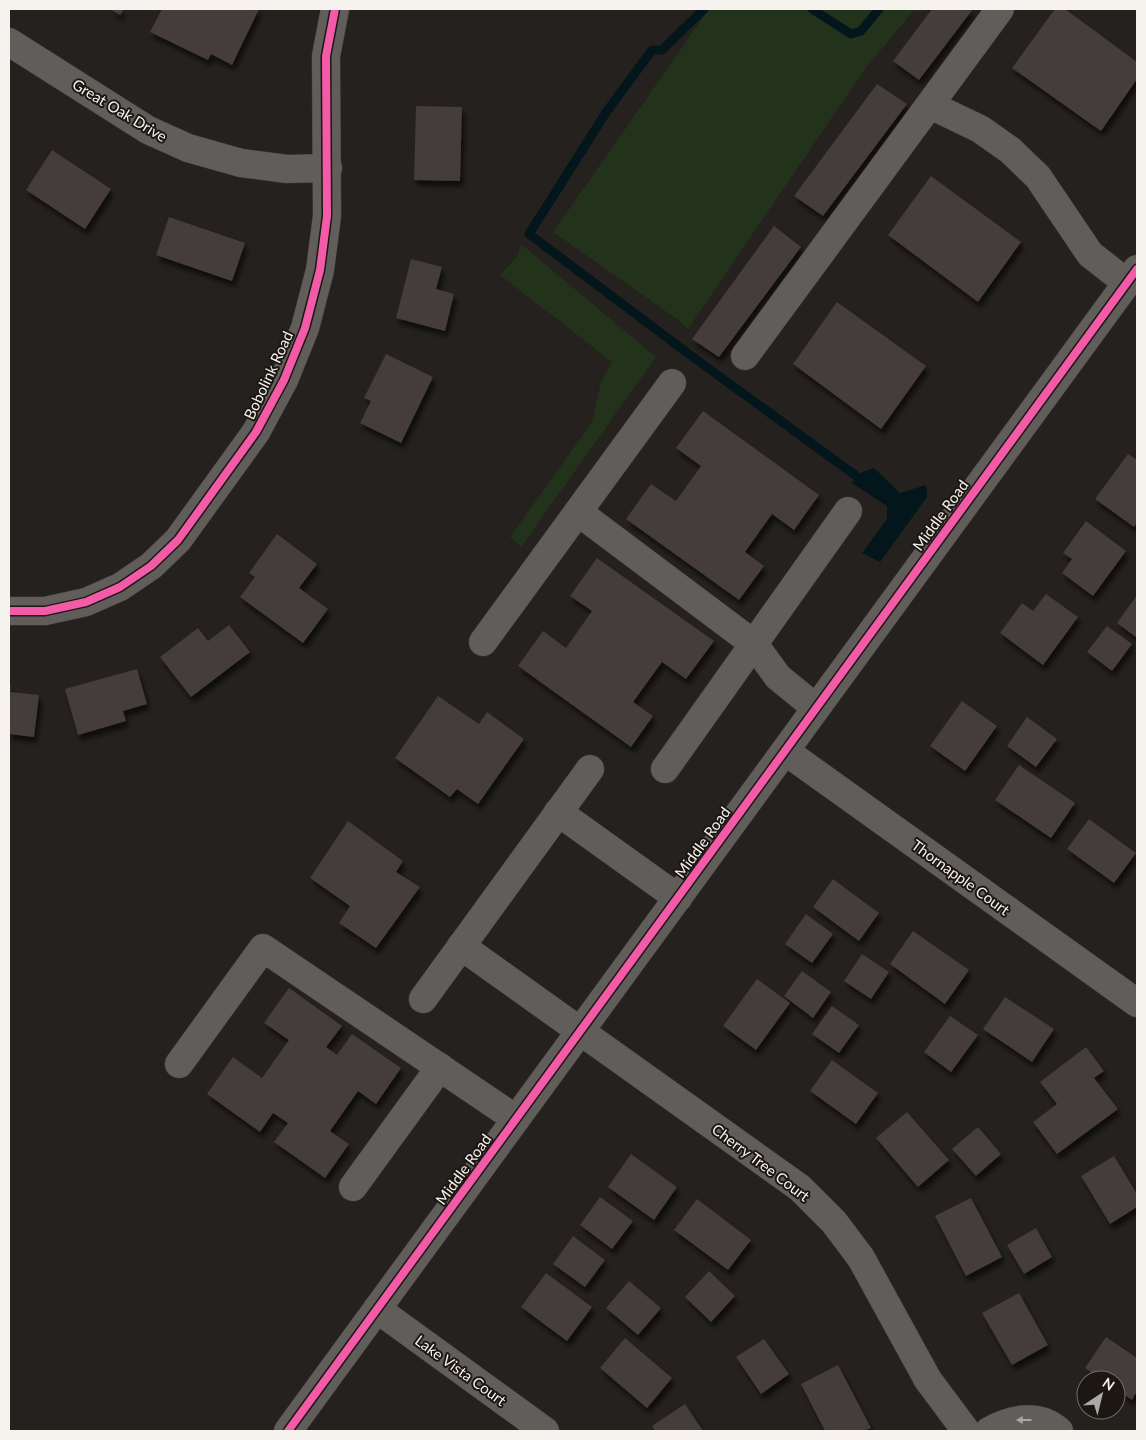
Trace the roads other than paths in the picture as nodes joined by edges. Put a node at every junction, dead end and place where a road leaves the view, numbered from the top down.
1 (335, 9) edge
2 (1000, 9) edge
3 (9, 42) edge
4 (930, 105) junction
5 (328, 168) junction
6 (1132, 276) edge
7 (745, 356) dead end
8 (672, 383) dead end
9 (848, 511) dead end
10 (578, 512) junction
11 (9, 611) edge
12 (483, 642) dead end
13 (754, 644) junction
14 (816, 708) junction
15 (785, 751) junction
16 (590, 769) dead end
17 (664, 769) dead end
18 (558, 812) junction
19 (678, 898) junction
20 (461, 946) junction
21 (423, 999) dead end
22 (1137, 1003) edge
23 (581, 1031) junction
24 (179, 1064) dead end
25 (440, 1067) junction
26 (516, 1119) junction
27 (353, 1188) dead end
28 (377, 1309) junction
29 (288, 1431) edge
30 (544, 1431) edge
31 (966, 1431) edge
32 (988, 1431) edge
33 (1059, 1431) edge

1 - 5 street, Bobolink Road
2 - 4 street
3 - 5 street, Great Oak Drive
4 - 6 street
4 - 7 street
5 - 11 street, Bobolink Road
6 - 14 street, Middle Road
8 - 10 street
9 - 13 street
10 - 12 street
10 - 13 street
13 - 14 street
13 - 17 street
14 - 15 street, Middle Road
15 - 19 street, Middle Road
15 - 22 street, Thornapple Court
16 - 18 street
18 - 19 street
18 - 20 street
19 - 23 street, Middle Road
20 - 21 street
20 - 23 street, Cherry Tree Court
23 - 26 street, Middle Road
23 - 31 street, Cherry Tree Court
24 - 25 street
25 - 26 street
25 - 27 street
26 - 28 street, Middle Road
28 - 29 street, Middle Road
28 - 30 street, Lake Vista Court
33 -> 32 street

